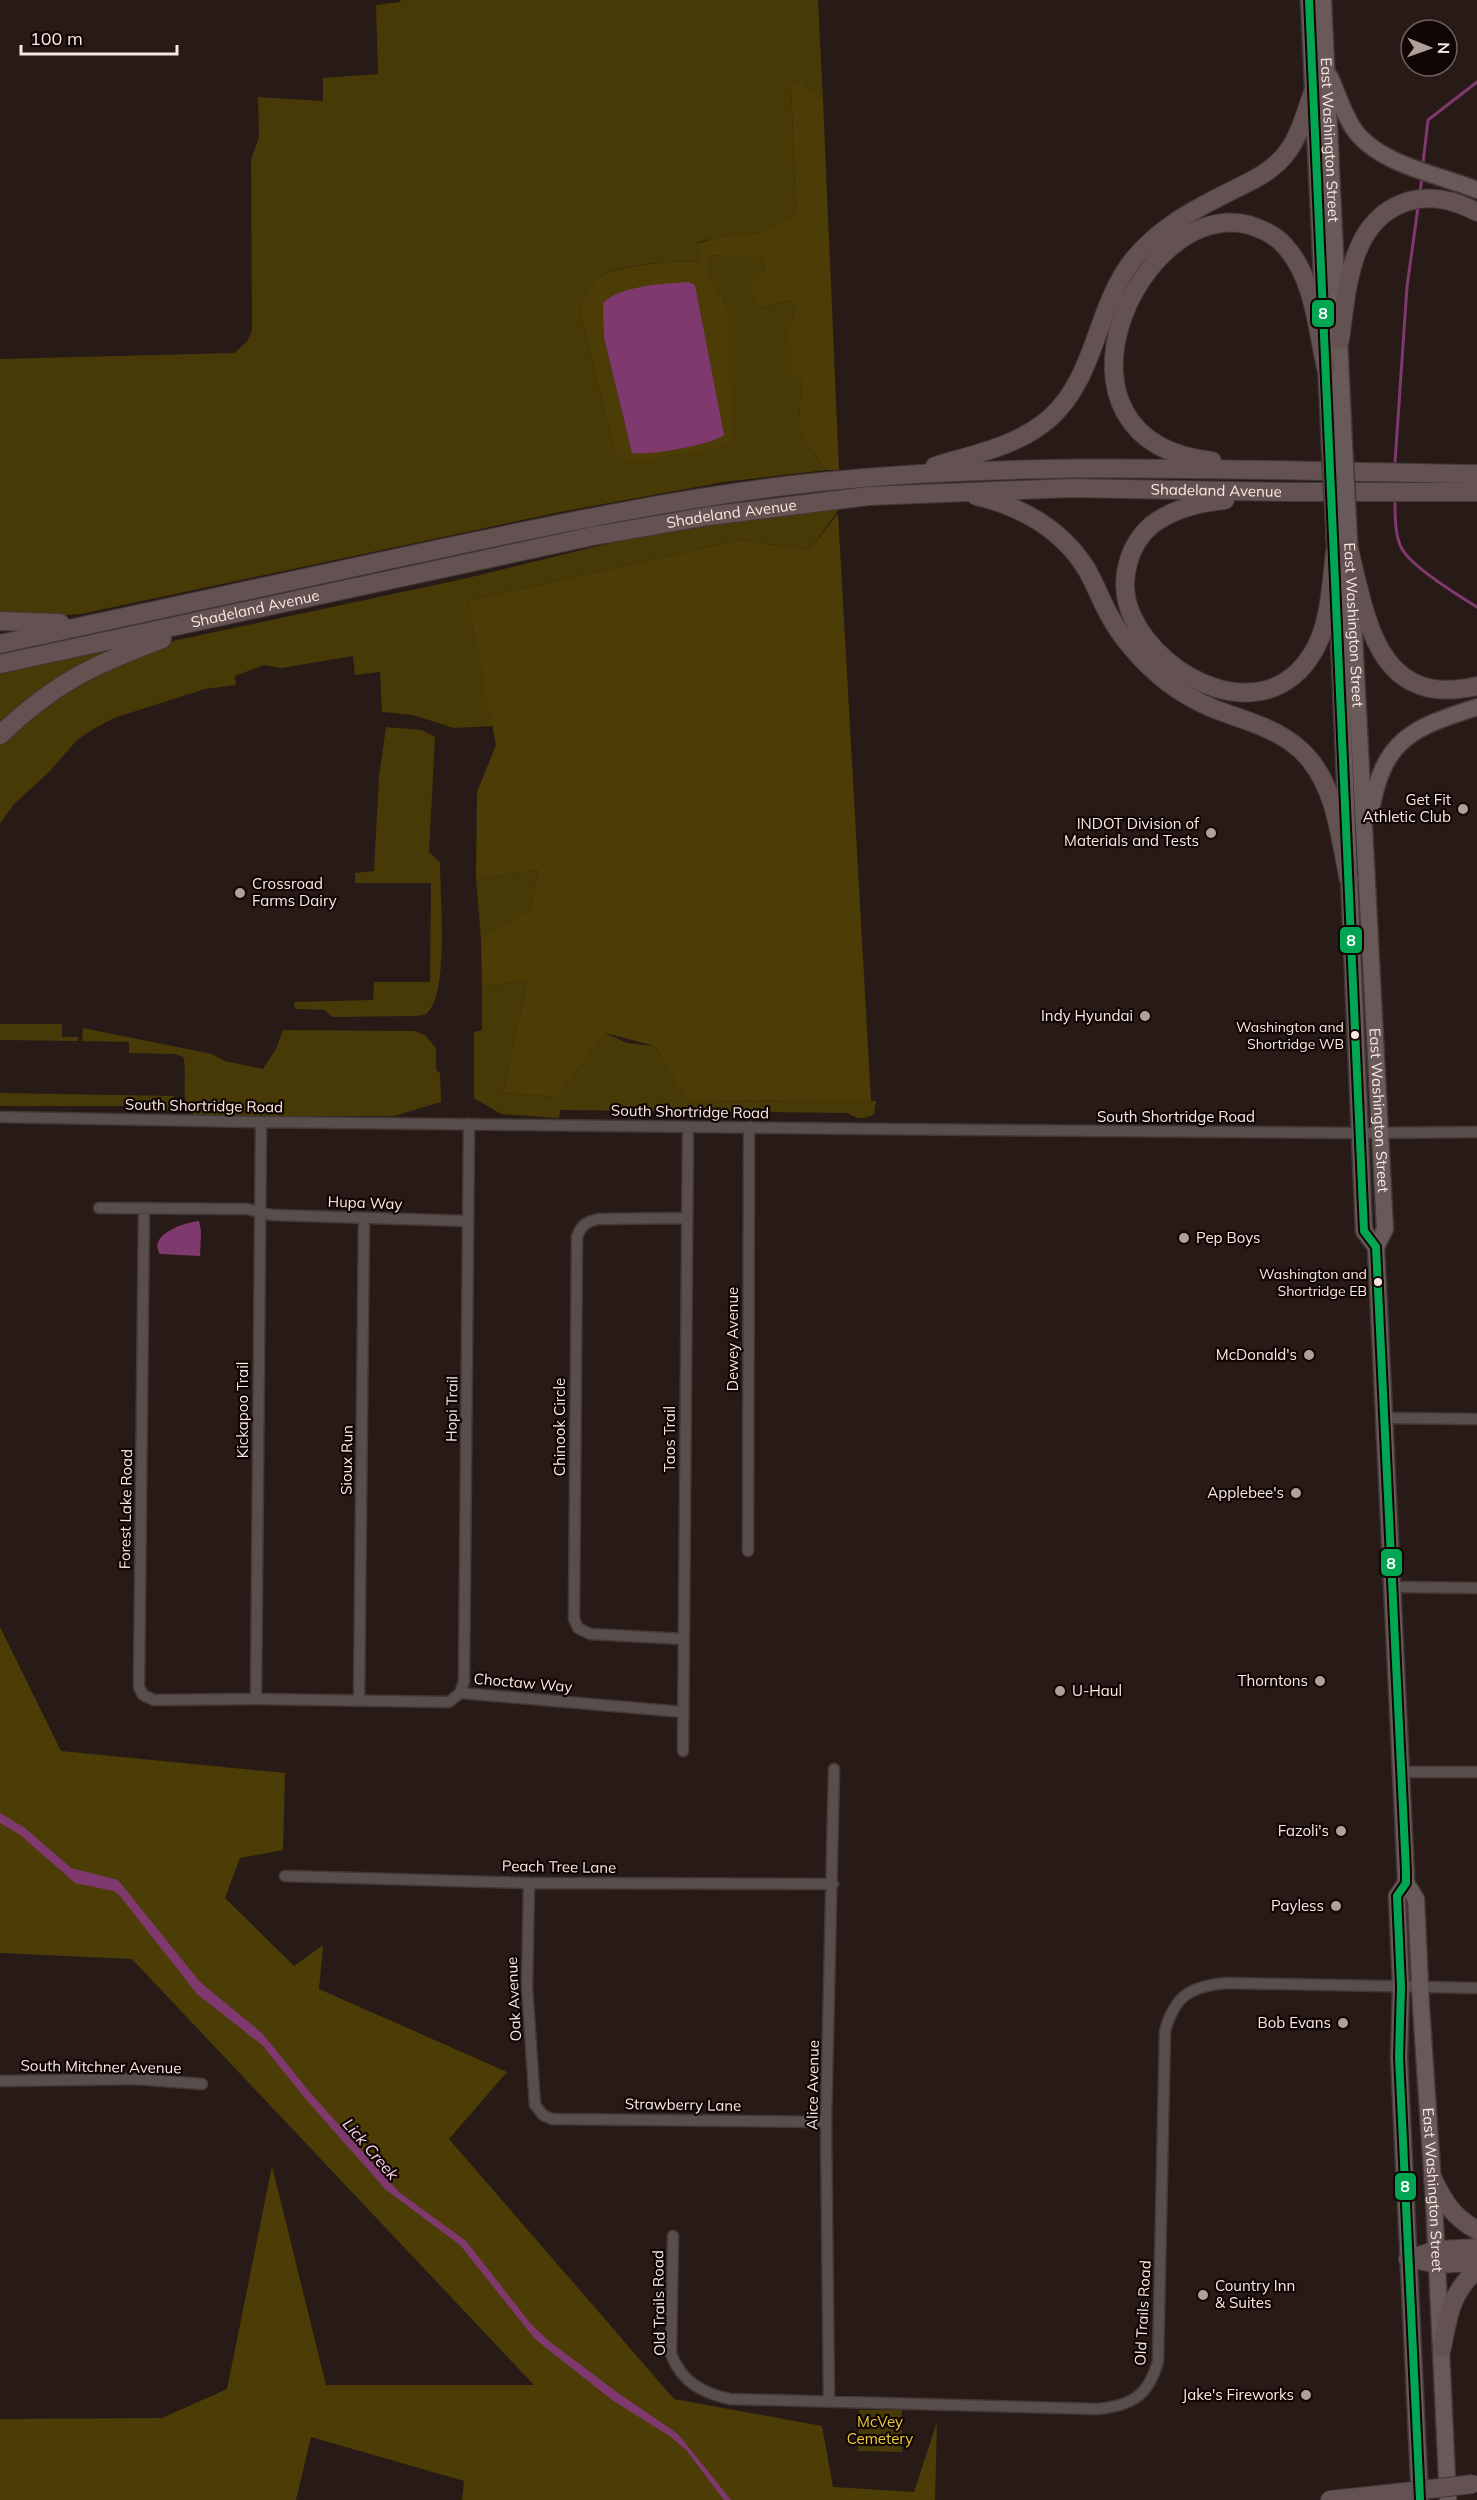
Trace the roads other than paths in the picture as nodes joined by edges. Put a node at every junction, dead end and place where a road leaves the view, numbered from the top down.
1 (1309, 0) edge
2 (1323, 0) edge
3 (1326, 68) junction
4 (1313, 92) junction
5 (1477, 190) edge
6 (1477, 212) edge
7 (1340, 340) junction
8 (1326, 369) junction
9 (1337, 446) junction
10 (1477, 466) edge
11 (1276, 471) junction
12 (910, 474) junction
13 (1477, 474) edge
14 (1438, 482) junction
15 (945, 491) junction
16 (1288, 492) junction
17 (1477, 492) edge
18 (1477, 500) edge
19 (1342, 551) junction
20 (222, 616) junction
21 (0, 621) edge
22 (83, 626) junction
23 (0, 644) edge
24 (0, 664) edge
25 (1477, 686) edge
26 (1477, 707) edge
27 (0, 735) edge
28 (1366, 839) junction
29 (1349, 880) junction
30 (0, 1117) edge
31 (261, 1122) junction
32 (469, 1124) junction
33 (688, 1127) junction
34 (749, 1127) junction
35 (1477, 1132) edge
36 (1360, 1133) junction
37 (1379, 1133) junction
38 (99, 1208) dead end
39 (144, 1208) junction
40 (260, 1212) junction
41 (364, 1218) junction
42 (687, 1218) junction
43 (468, 1221) junction
44 (1376, 1247) junction
45 (1384, 1418) junction
46 (1477, 1419) edge
47 (748, 1551) dead end
48 (1392, 1587) junction
49 (1477, 1588) edge
50 (684, 1638) junction
51 (460, 1693) junction
52 (256, 1699) junction
53 (359, 1701) junction
54 (683, 1712) junction
55 (683, 1751) dead end
56 (834, 1769) dead end
57 (1401, 1772) junction
58 (1477, 1772) edge
59 (285, 1876) dead end
60 (529, 1882) junction
61 (833, 1884) junction
62 (1411, 1987) junction
63 (1477, 1988) edge
64 (0, 2081) edge
65 (202, 2084) dead end
66 (540, 2112) joint
67 (826, 2122) junction
68 (1433, 2179) junction
69 (1477, 2230) edge
70 (674, 2236) dead end
71 (1477, 2248) edge
72 (1437, 2257) junction
73 (1408, 2259) junction
74 (1477, 2262) edge
75 (1477, 2270) edge
76 (1442, 2348) junction
77 (829, 2402) junction
78 (1476, 2484) edge
79 (1330, 2500) edge
80 (1420, 2500) edge
81 (1448, 2500) edge

1 - 4 main road, East Washington Street
2 - 3 main road, East Washington Street
3 - 5 main road
3 - 7 main road, East Washington Street
4 - 8 main road, East Washington Street
4 - 12 highway
6 - 7 highway
7 - 9 main road, East Washington Street
8 - 9 main road, East Washington Street
8 - 11 highway
9 - 19 main road, East Washington Street, bridge
10 - 14 highway
11 - 12 highway, Shadeland Avenue
11 - 14 highway, Shadeland Avenue
12 - 22 highway, Shadeland Avenue
13 - 14 highway, Shadeland Avenue
14 - 16 highway, Shadeland Avenue
14 - 17 highway, Shadeland Avenue
14 - 18 highway
15 - 16 highway, Shadeland Avenue
15 - 20 highway, Shadeland Avenue
15 - 29 highway
16 - 19 highway
19 - 25 highway
19 - 28 main road, East Washington Street
19 - 29 main road, East Washington Street
20 - 24 highway, Shadeland Avenue
20 - 27 highway
21 - 22 highway
22 - 23 highway, Shadeland Avenue
26 - 28 main road
28 - 37 main road, East Washington Street
29 - 36 main road, East Washington Street
30 - 31 street, South Shortridge Road
31 - 32 street, South Shortridge Road
31 - 40 street, Kickapoo Trail
32 - 33 street, South Shortridge Road
32 - 43 street, Hopi Trail
33 - 34 street, South Shortridge Road
33 - 42 street, Taos Trail
34 - 36 street, South Shortridge Road
34 - 47 street, Dewey Avenue
35 - 37 street, South Shortridge Road
36 - 37 street, South Shortridge Road
36 - 44 main road, East Washington Street
37 - 44 main road, East Washington Street
38 - 39 street
39 - 40 street
39 - 52 street, Forest Lake Road
40 - 41 street, Hupa Way
40 - 52 street, Kickapoo Trail
41 - 43 street, Hupa Way
41 - 53 street, Sioux Run
42 - 50 street, Taos Trail
42 - 50 street, Chinook Circle
43 - 51 street, Hopi Trail
44 - 45 main road, East Washington Street
45 - 46 street
45 - 48 main road, East Washington Street
48 - 49 street
48 - 57 main road, East Washington Street
50 - 54 street, Taos Trail
51 - 53 street, Choctaw Way
51 - 54 street, Choctaw Way
52 - 53 street, Choctaw Way
54 - 55 street, Taos Trail
56 - 61 street, Alice Avenue
57 - 58 street
57 - 62 main road, East Washington Street
59 - 60 street, Peach Tree Lane
60 - 61 street, Peach Tree Lane
60 - 66 street, Oak Avenue
61 - 67 street, Alice Avenue
62 - 63 street, Old Trails Road
62 - 68 main road, East Washington Street
62 - 73 main road, East Washington Street
62 - 77 street, Old Trails Road
64 - 65 street, South Mitchner Avenue
66 - 67 street, Strawberry Lane
67 - 77 street, Alice Avenue
68 - 69 highway
68 - 72 main road, East Washington Street
70 - 77 street, Old Trails Road
71 - 72 highway
72 - 73 highway
72 - 74 highway
72 - 76 main road, East Washington Street
73 - 80 main road, East Washington Street
75 - 76 highway
76 - 81 main road, East Washington Street
78 - 79 highway, bridge

